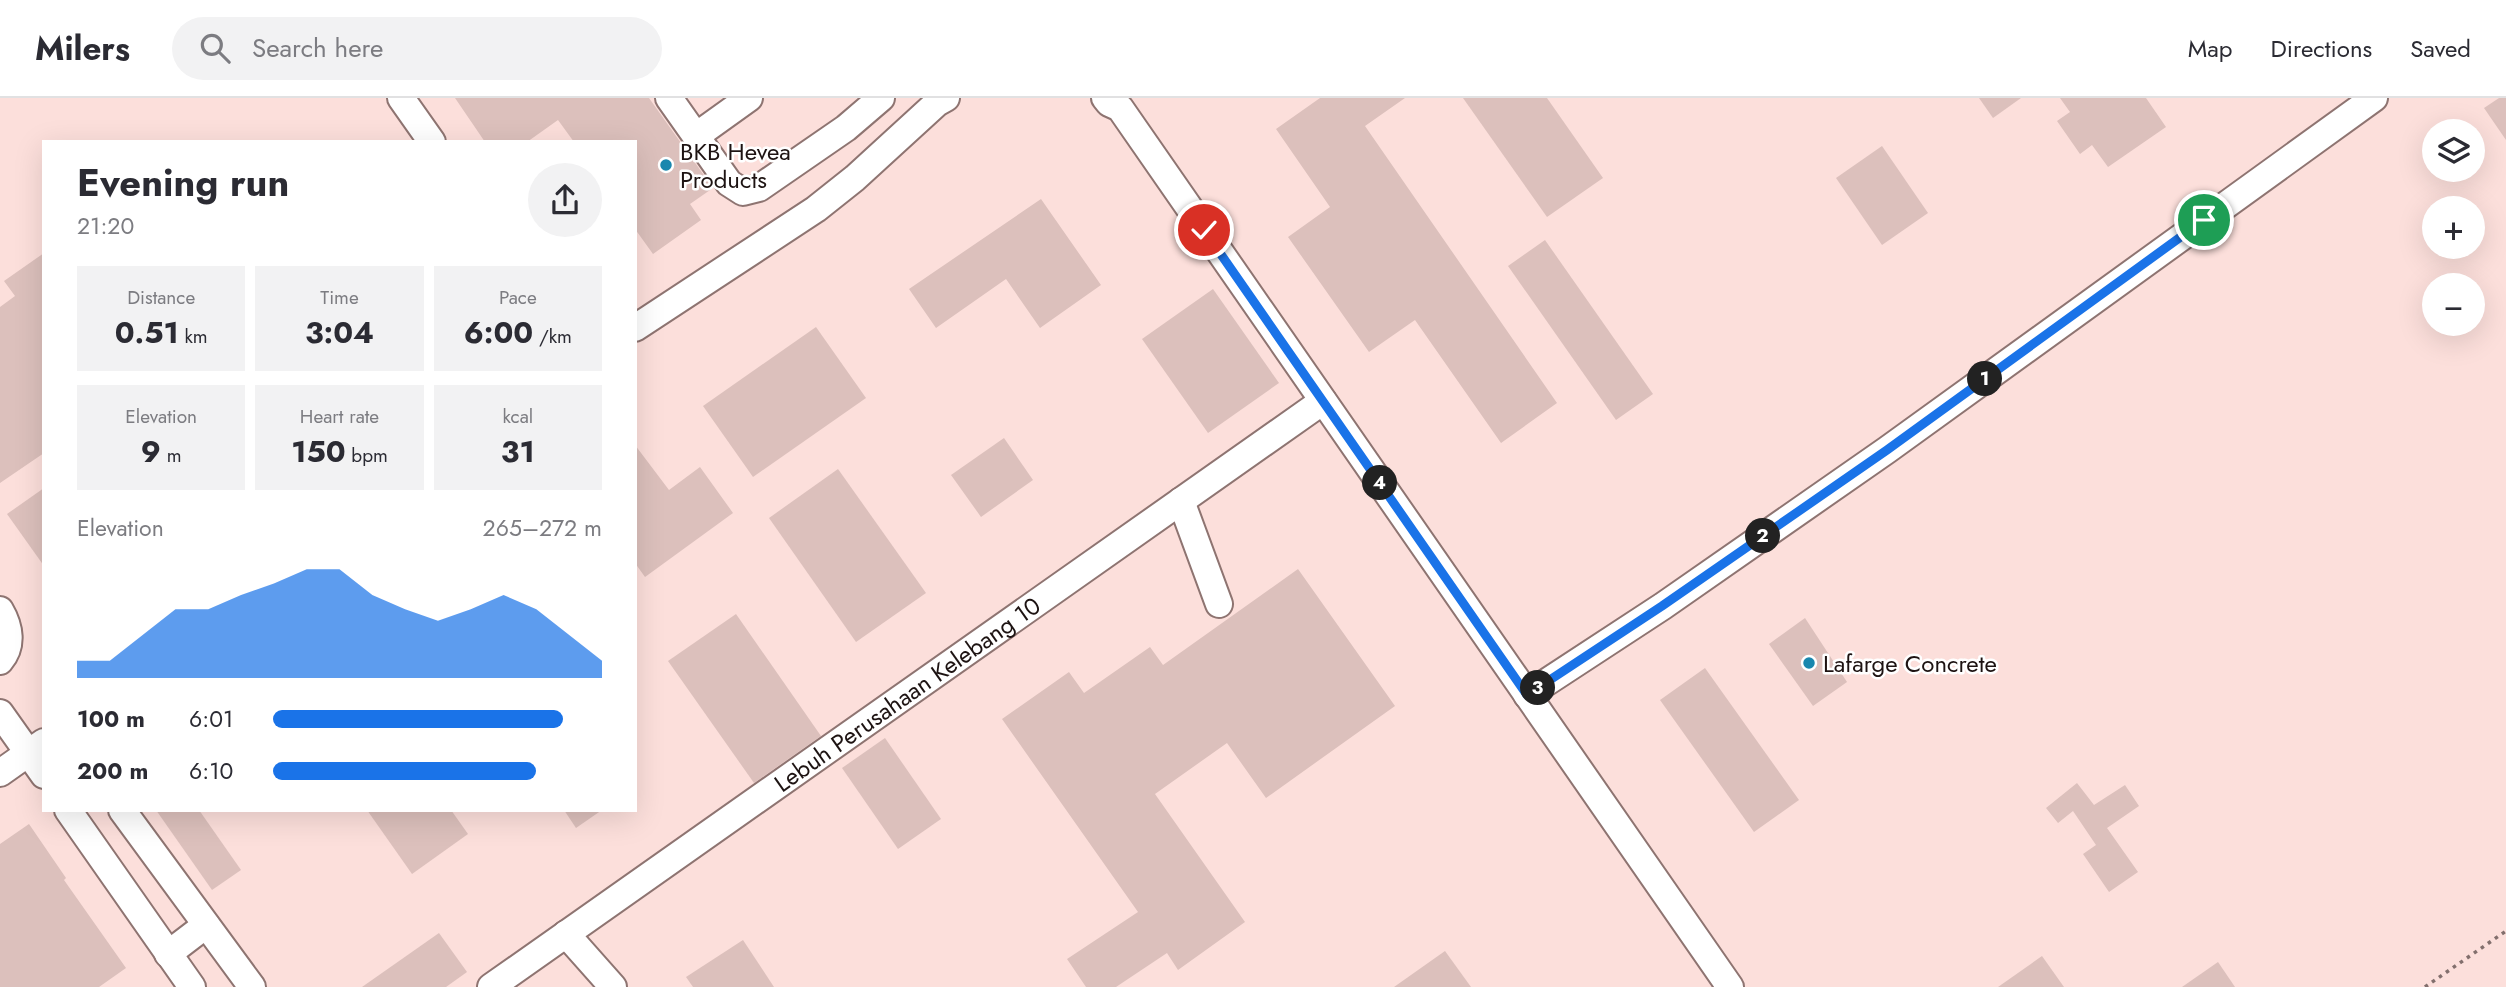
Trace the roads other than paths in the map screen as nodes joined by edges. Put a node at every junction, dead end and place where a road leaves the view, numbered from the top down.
1 (401, 98) edge
2 (669, 98) edge
3 (749, 98) edge
4 (881, 98) edge
5 (2374, 98) edge
6 (941, 100) edge
7 (1116, 101) edge
8 (696, 136) junction
9 (431, 140) edge
10 (637, 327) edge
11 (1323, 401) junction
12 (1181, 501) junction
13 (1219, 604) dead end
14 (0, 610) edge
15 (0, 661) edge
16 (1527, 695) junction
17 (0, 713) edge
18 (36, 748) edge
19 (42, 768) edge
20 (0, 773) edge
21 (69, 812) edge
22 (123, 812) edge
23 (206, 925) junction
24 (566, 934) junction
25 (168, 954) junction
26 (192, 987) edge
27 (252, 987) edge
28 (491, 987) edge
29 (613, 987) edge
30 (1730, 987) edge

1 - 9 street
2 - 8 street
3 - 8 street
4 - 8 street
5 - 16 street
6 - 10 street
7 - 11 street
11 - 12 street, Lebuh Perusahaan Kelebang 10
11 - 16 street
12 - 13 street
12 - 24 street, Lebuh Perusahaan Kelebang 10
14 - 15 street
16 - 30 street
17 - 18 street
18 - 19 street
18 - 20 street
21 - 25 street
22 - 23 street
23 - 25 street
23 - 27 street
24 - 28 street, Lebuh Perusahaan Kelebang 10
24 - 29 street
25 - 26 street

